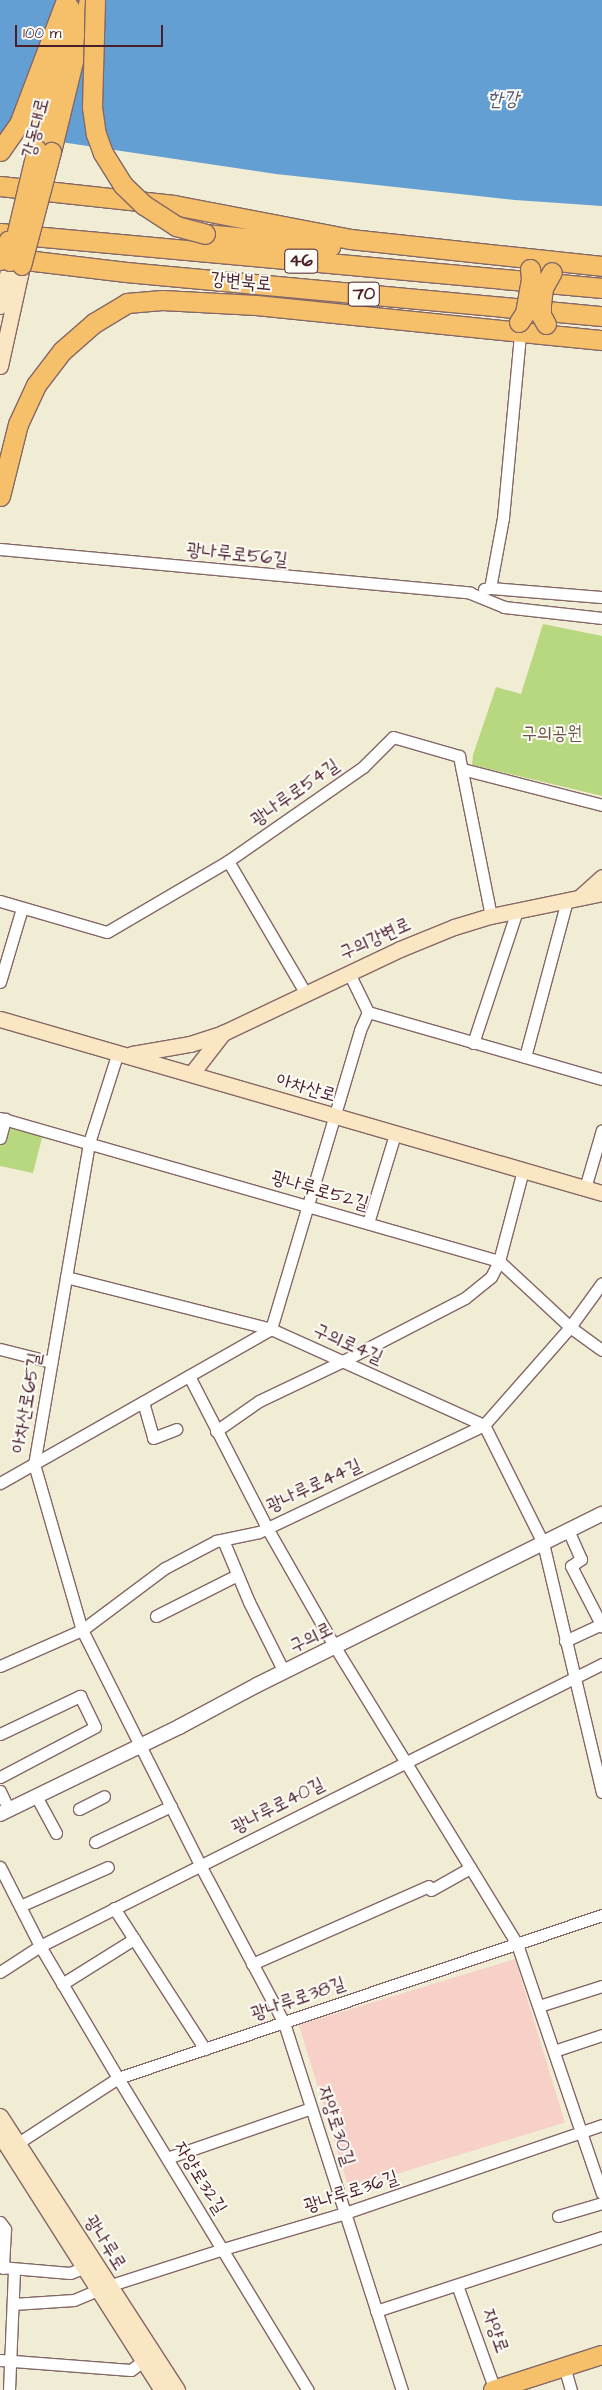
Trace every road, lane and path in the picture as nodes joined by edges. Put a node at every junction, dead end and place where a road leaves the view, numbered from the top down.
1 (66, 0) edge
2 (72, 0) edge
3 (89, 0) edge
4 (95, 0) edge
5 (0, 151) edge
6 (0, 186) edge
7 (7, 253) edge
8 (468, 253) junction
9 (570, 262) junction
10 (525, 263) junction
11 (602, 266) edge
12 (126, 272) junction
13 (602, 288) edge
14 (0, 306) edge
15 (256, 306) junction
16 (602, 316) edge
17 (514, 329) junction
18 (551, 330) junction
19 (602, 340) edge
20 (0, 366) edge
21 (0, 496) edge
22 (0, 549) edge
23 (490, 588) junction
24 (470, 593) junction
25 (602, 597) edge
26 (602, 618) edge
27 (462, 769) junction
28 (602, 805) edge
29 (228, 862) junction
30 (602, 877) edge
31 (602, 893) edge
32 (573, 899) junction
33 (0, 901) edge
34 (22, 908) junction
35 (517, 911) junction
36 (491, 916) junction
37 (349, 973) junction
38 (0, 982) edge
39 (306, 994) junction
40 (368, 1012) junction
41 (0, 1019) edge
42 (223, 1033) junction
43 (474, 1043) junction
44 (123, 1054) junction
45 (526, 1058) junction
46 (192, 1073) junction
47 (602, 1079) edge
48 (334, 1117) junction
49 (2, 1118) edge
50 (602, 1130) edge
51 (394, 1134) junction
52 (0, 1138) edge
53 (89, 1143) junction
54 (523, 1170) junction
55 (585, 1188) junction
56 (602, 1193) edge
57 (308, 1205) junction
58 (368, 1223) junction
59 (499, 1261) junction
60 (66, 1277) junction
61 (602, 1283) edge
62 (570, 1326) junction
63 (271, 1329) junction
64 (0, 1349) edge
65 (602, 1350) edge
66 (343, 1361) junction
67 (51, 1362) junction
68 (189, 1376) junction
69 (143, 1402) junction
70 (484, 1424) junction
71 (176, 1429) dead end
72 (216, 1431) junction
73 (34, 1464) junction
74 (0, 1484) edge
75 (602, 1514) edge
76 (267, 1528) junction
77 (568, 1530) junction
78 (223, 1540) junction
79 (543, 1542) junction
80 (237, 1575) junction
81 (156, 1616) dead end
82 (602, 1625) edge
83 (82, 1630) junction
84 (565, 1641) junction
85 (335, 1647) junction
86 (602, 1664) edge
87 (0, 1666) edge
88 (284, 1672) junction
89 (574, 1676) junction
90 (0, 1734) edge
91 (141, 1745) junction
92 (597, 1751) edge
93 (404, 1762) junction
94 (0, 1777) edge
95 (0, 1791) edge
96 (602, 1792) edge
97 (36, 1796) junction
98 (104, 1796) dead end
99 (171, 1806) junction
100 (79, 1809) dead end
101 (4, 1812) edge
102 (56, 1833) dead end
103 (95, 1842) dead end
104 (200, 1865) junction
105 (0, 1866) edge
106 (108, 1867) dead end
107 (470, 1868) junction
108 (20, 1906) junction
109 (114, 1908) junction
110 (602, 1916) edge
111 (134, 1939) junction
112 (517, 1944) junction
113 (40, 1946) junction
114 (252, 1964) junction
115 (0, 1972) edge
116 (62, 1984) junction
117 (602, 1986) edge
118 (539, 2006) junction
119 (284, 2023) junction
120 (602, 2034) edge
121 (206, 2049) junction
122 (554, 2051) junction
123 (118, 2078) junction
124 (311, 2108) junction
125 (0, 2116) edge
126 (602, 2126) edge
127 (582, 2132) junction
128 (0, 2135) edge
129 (18, 2143) junction
130 (167, 2158) junction
131 (602, 2193) edge
132 (602, 2203) edge
133 (346, 2213) junction
134 (558, 2216) dead end
135 (0, 2222) edge
136 (602, 2238) edge
137 (223, 2249) junction
138 (6, 2268) edge
139 (83, 2268) junction
140 (457, 2286) junction
141 (103, 2288) junction
142 (13, 2304) junction
143 (376, 2311) junction
144 (602, 2355) edge
145 (0, 2360) edge
146 (12, 2361) junction
147 (143, 2361) junction
148 (564, 2366) junction
149 (9, 2390) edge
150 (162, 2390) edge
151 (177, 2390) edge
152 (308, 2390) edge
153 (402, 2390) edge
154 (494, 2390) edge
155 (571, 2390) edge

1 - 5 highway
2 - 7 main road, 강동대로, bridge
3 - 7 main road, 강동대로, bridge
4 - 8 highway, bridge
6 - 8 highway
7 - 12 highway, 강변북로 / 70
7 - 13 highway, 강변북로 / 46
7 - 14 main road
7 - 20 main road
8 - 10 highway
9 - 10 highway
9 - 11 highway
9 - 18 highway, bridge
10 - 17 highway, bridge
12 - 15 highway
12 - 16 highway, 강변북로 / 70
15 - 17 highway
15 - 21 highway
17 - 18 highway
17 - 23 street
18 - 19 highway
22 - 24 street, 광나루로56길
23 - 24 street, 광나루로56길
23 - 25 street, 광나루로56길
24 - 26 street, 광나루로56길
27 - 28 street
27 - 29 street, 광나루로54길
27 - 36 street
29 - 34 street, 광나루로54길
29 - 39 street
30 - 32 main road
31 - 32 main road, 구의강변로
32 - 35 main road, 구의강변로
32 - 45 street
33 - 34 street, 광나루로54길
34 - 38 street
35 - 36 main road, 구의강변로
35 - 43 street
36 - 37 main road, 구의강변로
37 - 39 main road, 구의강변로
37 - 40 street
39 - 42 main road, 구의강변로
40 - 43 street
40 - 48 street
41 - 44 main road, 아차산로
42 - 44 main road
42 - 46 main road, 구의강변로
43 - 45 street
44 - 46 main road, 아차산로
44 - 53 street, 아차산로65길
45 - 47 street
46 - 48 main road, 아차산로
48 - 51 main road, 아차산로
48 - 57 street
49 - 52 street
49 - 53 street, 광나루로52길
50 - 55 street
51 - 54 main road, 아차산로
51 - 58 street
53 - 57 street, 광나루로52길
53 - 60 street, 아차산로65길
54 - 55 main road, 아차산로
54 - 59 street
55 - 56 main road, 아차산로
57 - 58 street, 광나루로52길
57 - 63 street
58 - 59 street, 광나루로52길
59 - 62 street, 광나루로52길
59 - 66 street
60 - 63 street, 구의로4길
60 - 67 street, 아차산로65길
61 - 62 street, 광나루로44길
62 - 65 street, 광나루로52길
62 - 70 street, 광나루로44길
63 - 66 street, 구의로4길
63 - 68 street
64 - 67 street
66 - 70 street, 구의로4길
66 - 72 street
67 - 73 street, 아차산로65길
68 - 69 street
68 - 72 street
69 - 71 street
69 - 73 street
70 - 76 street, 광나루로44길
70 - 79 street
72 - 76 street
73 - 74 street
73 - 83 street, 아차산로65길
75 - 77 street, 구의로
76 - 78 street, 광나루로44길
76 - 85 street
77 - 79 street, 구의로
77 - 82 street
78 - 80 street
78 - 83 street, 광나루로44길
79 - 84 street
79 - 85 street, 구의로
80 - 81 street
80 - 88 street
82 - 84 street
83 - 87 street, 광나루로44길
83 - 91 street, 아차산로65길
84 - 89 street
85 - 88 street, 구의로
85 - 93 street
86 - 89 street, 광나루로40길
88 - 91 street, 구의로
89 - 92 street
89 - 93 street, 광나루로40길
90 - 94 street
91 - 97 street, 구의로
91 - 99 street, 자양로30길
92 - 96 street
93 - 104 street, 광나루로40길
93 - 107 street
95 - 101 street
97 - 101 street, 구의로
97 - 102 street
98 - 100 street
99 - 103 street
99 - 104 street, 자양로30길
104 - 109 street, 광나루로40길
104 - 114 street, 자양로30길
105 - 108 street, 자양로32길
106 - 108 street
107 - 112 street
107 - 114 street
108 - 113 street, 자양로32길
109 - 111 street
109 - 113 street, 광나루로40길
110 - 112 street, 광나루로38길
111 - 116 street
111 - 121 street
112 - 118 street
112 - 119 street, 광나루로38길
113 - 115 street, 광나루로40길
113 - 116 street, 자양로32길
114 - 119 street, 자양로30길
116 - 123 street, 자양로32길
117 - 118 street
118 - 122 street
119 - 121 street, 광나루로38길
119 - 124 street, 자양로30길
120 - 122 street
121 - 123 street, 광나루로38길
122 - 127 street
123 - 129 street, 광나루로38길
123 - 130 street, 자양로32길
124 - 130 street
124 - 133 street, 자양로30길
125 - 129 main road, 광나루로
126 - 127 street, 광나루로36길
127 - 131 street
127 - 133 street, 광나루로36길
128 - 139 main road, 광나루로
129 - 141 main road, 광나루로
130 - 137 street, 자양로32길
132 - 134 street
133 - 137 street, 광나루로36길
133 - 143 street, 자양로30길
135 - 138 street
136 - 140 street
137 - 141 street, 광나루로36길
137 - 152 street, 자양로32길
138 - 139 street
138 - 142 street
139 - 141 main road, 광나루로
140 - 143 street
140 - 154 street, 자양로
141 - 142 street, 광나루로
141 - 147 main road, 광나루로
141 - 151 main road, 광나루로
142 - 146 street
143 - 153 street, 자양로30길
144 - 148 main road, 자양로
145 - 146 street
146 - 147 street
146 - 149 street
147 - 150 main road, 광나루로
148 - 154 main road, 자양로
148 - 155 street

